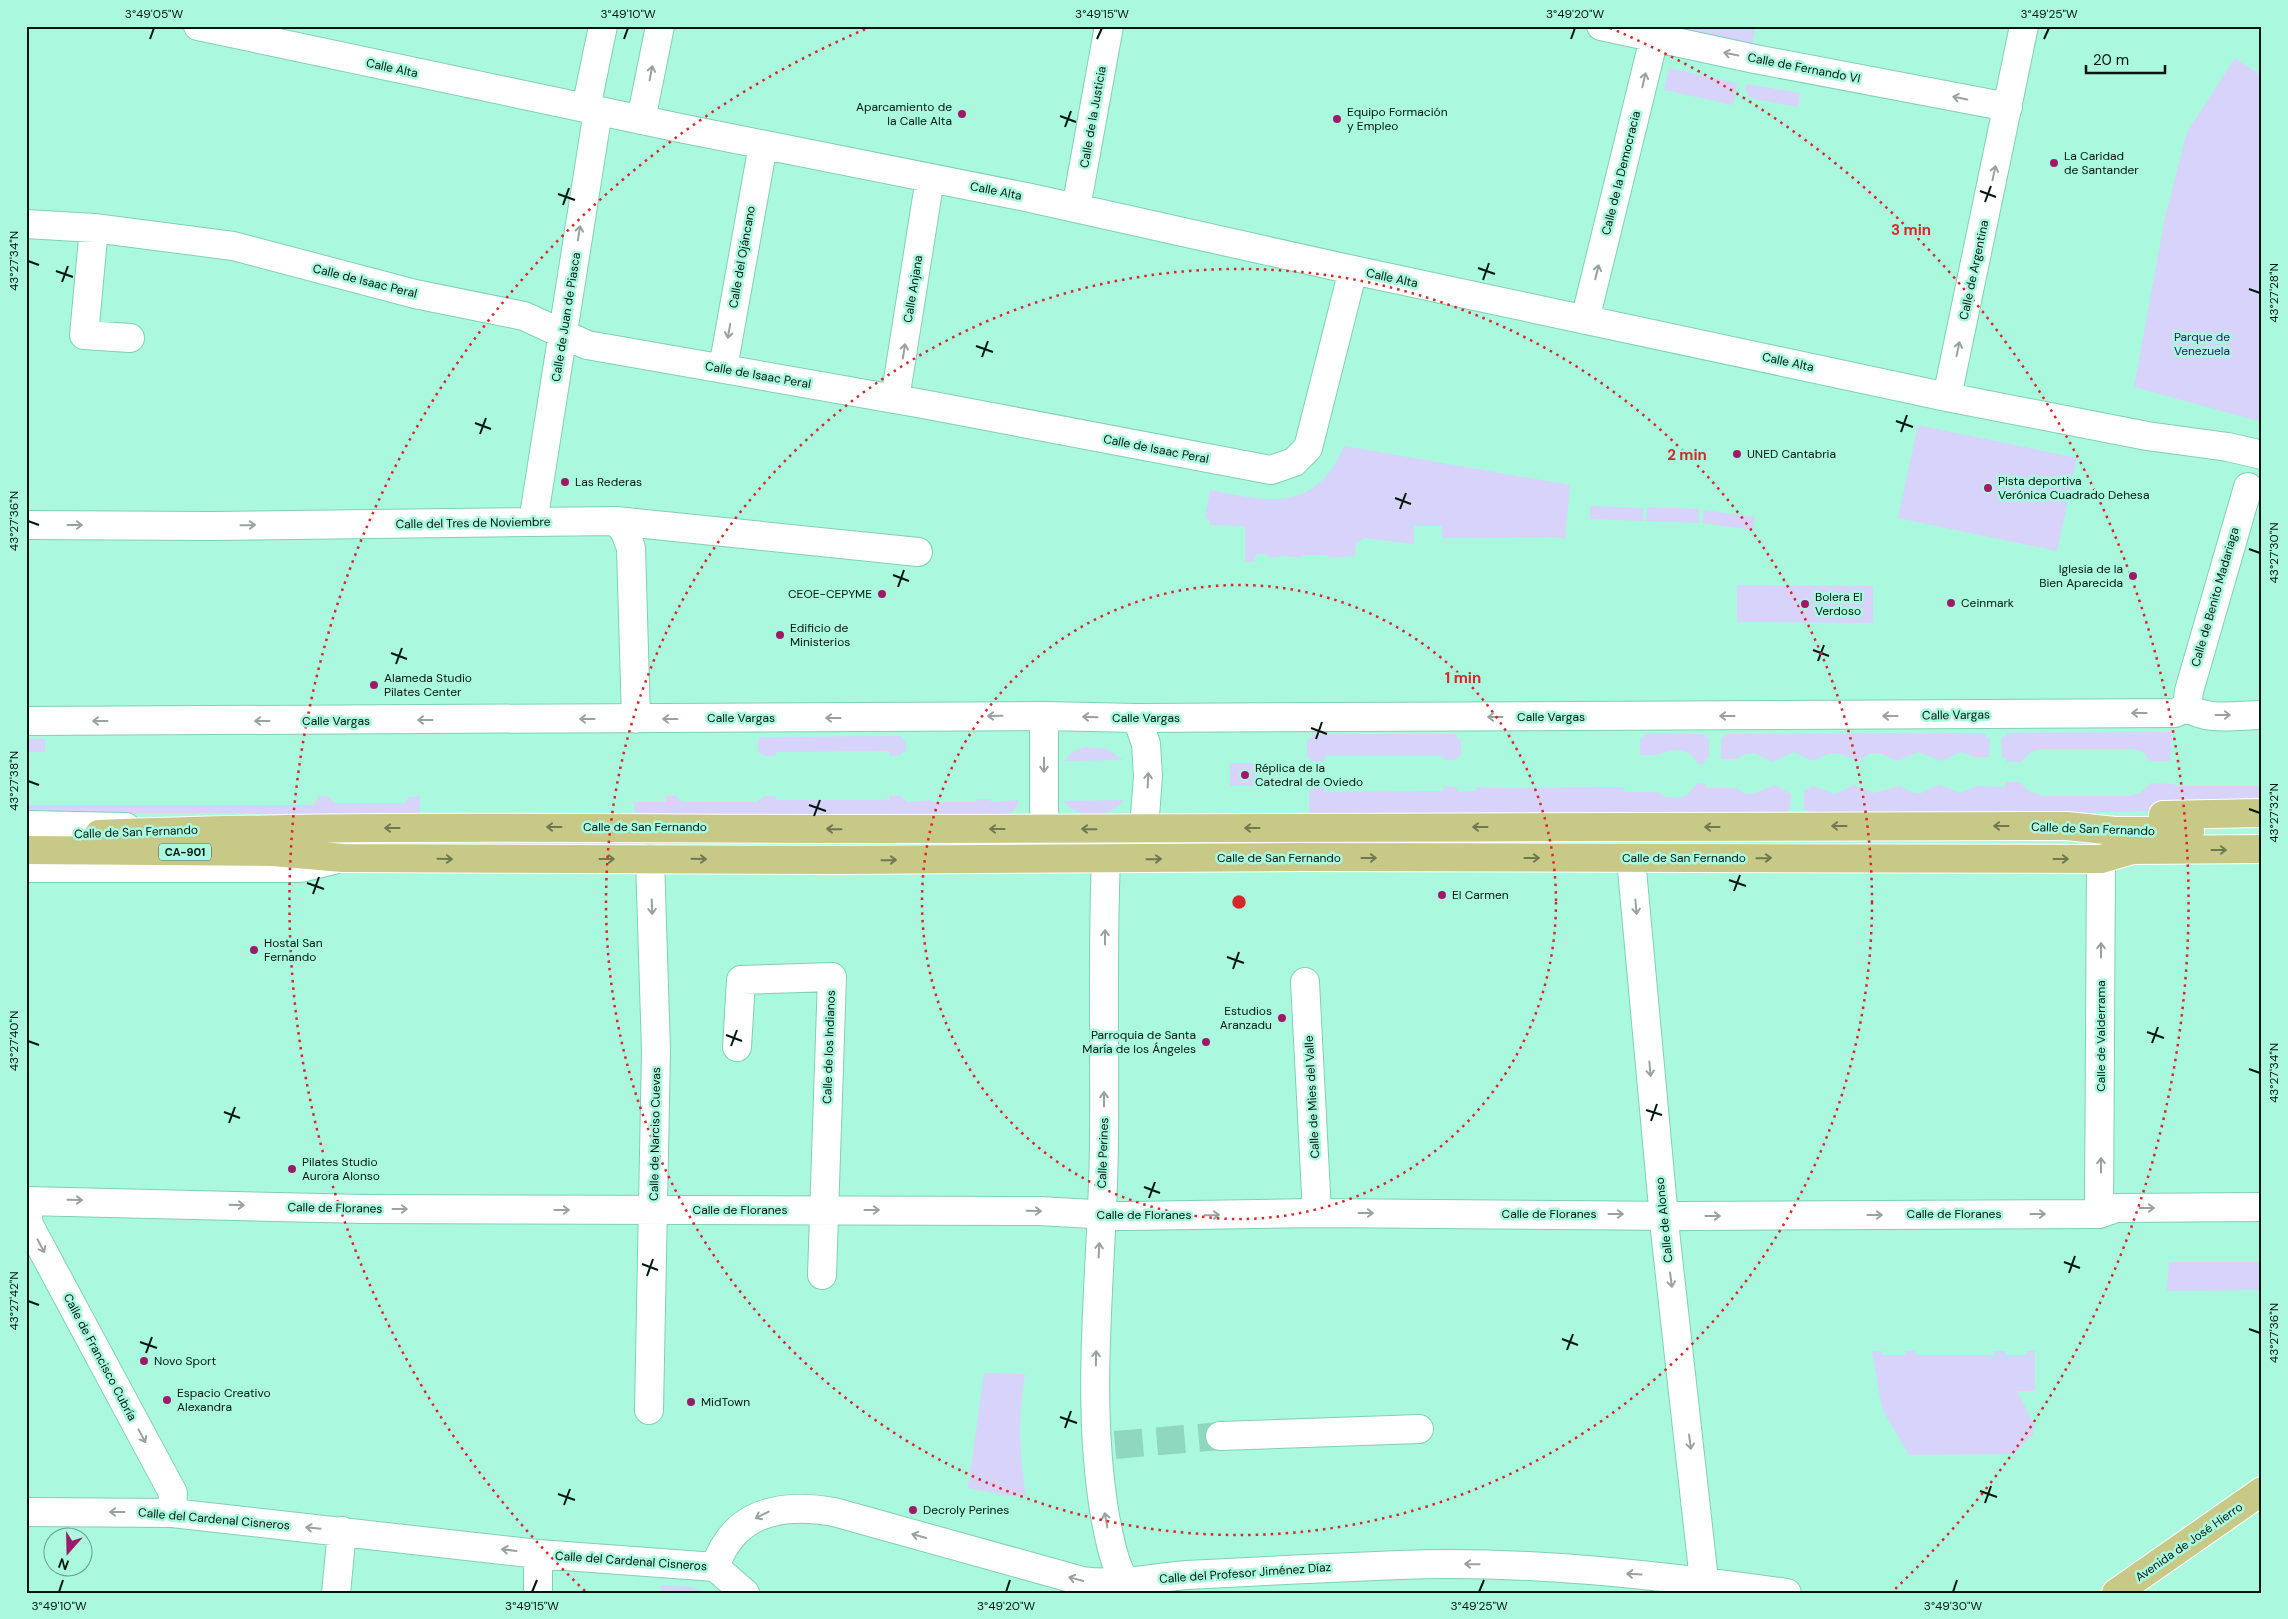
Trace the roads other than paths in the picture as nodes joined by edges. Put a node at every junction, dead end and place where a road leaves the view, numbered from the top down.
1 (198, 26) edge
2 (604, 26) edge
3 (660, 26) edge
4 (1109, 26) edge
5 (1601, 26) edge
6 (2024, 26) edge
7 (1655, 32) edge
8 (2008, 107) junction
9 (592, 109) junction
10 (641, 120) junction
11 (763, 145) junction
12 (930, 178) junction
13 (1076, 208) junction
14 (26, 224) edge
15 (94, 228) junction
16 (1353, 270) junction
17 (1585, 320) junction
18 (563, 333) junction
19 (130, 338) dead end
20 (723, 368) junction
21 (1947, 396) junction
22 (895, 399) junction
23 (2199, 444) junction
24 (2262, 455) edge
25 (2255, 481) edge
26 (616, 521) junction
27 (533, 522) junction
28 (26, 525) edge
29 (918, 552) dead end
30 (2187, 707) junction
31 (2262, 715) edge
32 (1044, 716) junction
33 (1137, 718) junction
34 (636, 719) junction
35 (26, 721) edge
36 (2262, 813) edge
37 (26, 825) edge
38 (2068, 826) junction
39 (245, 828) junction
40 (1046, 828) junction
41 (1144, 829) junction
42 (2262, 832) edge
43 (26, 836) edge
44 (2262, 849) edge
45 (26, 850) edge
46 (343, 858) junction
47 (650, 858) junction
48 (1048, 858) junction
49 (1106, 859) junction
50 (1631, 859) junction
51 (2101, 859) junction
52 (26, 868) edge
53 (2262, 868) edge
54 (1305, 982) dead end
55 (738, 1047) dead end
56 (26, 1201) edge
57 (2262, 1207) edge
58 (654, 1210) junction
59 (823, 1210) junction
60 (1317, 1213) junction
61 (1664, 1214) junction
62 (2099, 1214) junction
63 (1100, 1216) junction
64 (822, 1275) dead end
65 (649, 1410) dead end
66 (1419, 1429) dead end
67 (1220, 1436) tunnel mouth
68 (2262, 1491) edge
69 (26, 1512) edge
70 (172, 1513) junction
71 (342, 1531) junction
72 (538, 1554) junction
73 (715, 1567) junction
74 (1704, 1580) junction
75 (1663, 1584) edge
76 (1129, 1588) edge
77 (2119, 1592) edge
78 (336, 1593) edge
79 (538, 1593) edge
80 (745, 1593) edge
81 (1787, 1593) edge

1 - 9 street, Calle Alta
2 - 9 street
10 -> 3 street
4 - 13 street, Calle de la Justicia
5 - 7 street, Calle de Fernando VI
6 - 8 street, Calle de Argentina
8 -> 7 street, Calle de Fernando VI
17 -> 7 street, Calle de la Democracia
21 -> 8 street, Calle de Argentina
9 - 10 street, Calle Alta
18 -> 9 street, Calle de Juan de Piasca
10 - 11 street, Calle Alta
11 - 12 street, Calle Alta
11 -> 20 street, Calle del Ojáncano
12 - 13 street, Calle Alta
22 -> 12 street, Calle Anjana
13 - 16 street, Calle Alta
14 - 15 street, Calle de Isaac Peral
15 - 18 street, Calle de Isaac Peral
15 - 19 street
16 - 17 street, Calle Alta
16 - 22 street, Calle de Isaac Peral
17 - 21 street, Calle Alta
18 - 20 street, Calle de Isaac Peral
18 - 27 street, Calle de Juan de Piasca
20 - 22 street, Calle de Isaac Peral
21 - 23 street, Calle Alta
23 - 24 street, Calle Alta
23 - 25 street, Calle Alta
25 - 30 street, Calle de Benito Madariaga
26 - 27 street, Calle del Tres de Noviembre
26 - 29 street, Calle del Tres de Noviembre
26 - 34 street
28 -> 27 street, Calle del Tres de Noviembre
30 -> 31 street
30 -> 33 street, Calle Vargas
33 -> 32 street, Calle Vargas
32 -> 34 street, Calle Vargas
32 -> 40 street
41 -> 33 street
34 -> 35 street, Calle Vargas
36 - 38 main road
37 - 39 street, Calle de San Fernando
38 -> 41 main road, Calle de San Fernando
38 - 42 main road, Calle de San Fernando
40 -> 39 main road, Calle de San Fernando
39 - 43 main road, Calle de San Fernando
41 -> 40 main road, Calle de San Fernando
40 - 48 street
41 - 49 street
51 -> 44 main road, Calle de San Fernando
45 - 46 main road, Calle de San Fernando / CA-901
46 -> 47 main road, Calle de San Fernando
46 - 52 street, Calle de San Fernando
47 -> 48 main road, Calle de San Fernando
47 -> 58 street, Calle de Narciso Cuevas
48 - 49 main road, Calle de San Fernando
49 -> 50 main road, Calle de San Fernando
63 -> 49 street, Calle Perines
50 -> 51 main road, Calle de San Fernando
50 -> 61 street, Calle de Alonso
51 - 53 main road
62 -> 51 street, Calle de Valderrama
54 - 60 street, Calle de Mies del Valle
55 - 59 street, Calle de los Indianos
56 -> 58 street, Calle de Floranes
56 -> 70 street, Calle de Francisco Cubría
62 -> 57 street, Calle de Floranes
58 - 59 street, Calle de Floranes
58 - 65 street, Calle de Narciso Cuevas
59 -> 63 street, Calle de Floranes
59 - 64 street, Calle de los Indianos
60 -> 61 street, Calle de Floranes
63 -> 60 street, Calle de Floranes
61 -> 62 street, Calle de Floranes
61 -> 74 street, Calle de Alonso
76 -> 63 street, Calle Perines
66 - 67 street
68 - 77 main road, Avenida de José Hierro
70 -> 69 street, Calle del Cardenal Cisneros
71 -> 70 street, Calle del Cardenal Cisneros
72 -> 71 street, Calle del Cardenal Cisneros
71 - 78 street
72 - 73 street, Calle del Cardenal Cisneros
72 - 79 street, Calle del Cardenal Cisneros
76 -> 73 street, Calle del Profesor Jiménez Díaz
73 - 80 street, Calle del Cardenal Cisneros
74 - 75 street, Calle del Profesor Jiménez Díaz
74 - 81 street, Calle del Profesor Jiménez Díaz
75 -> 76 street, Calle del Profesor Jiménez Díaz

